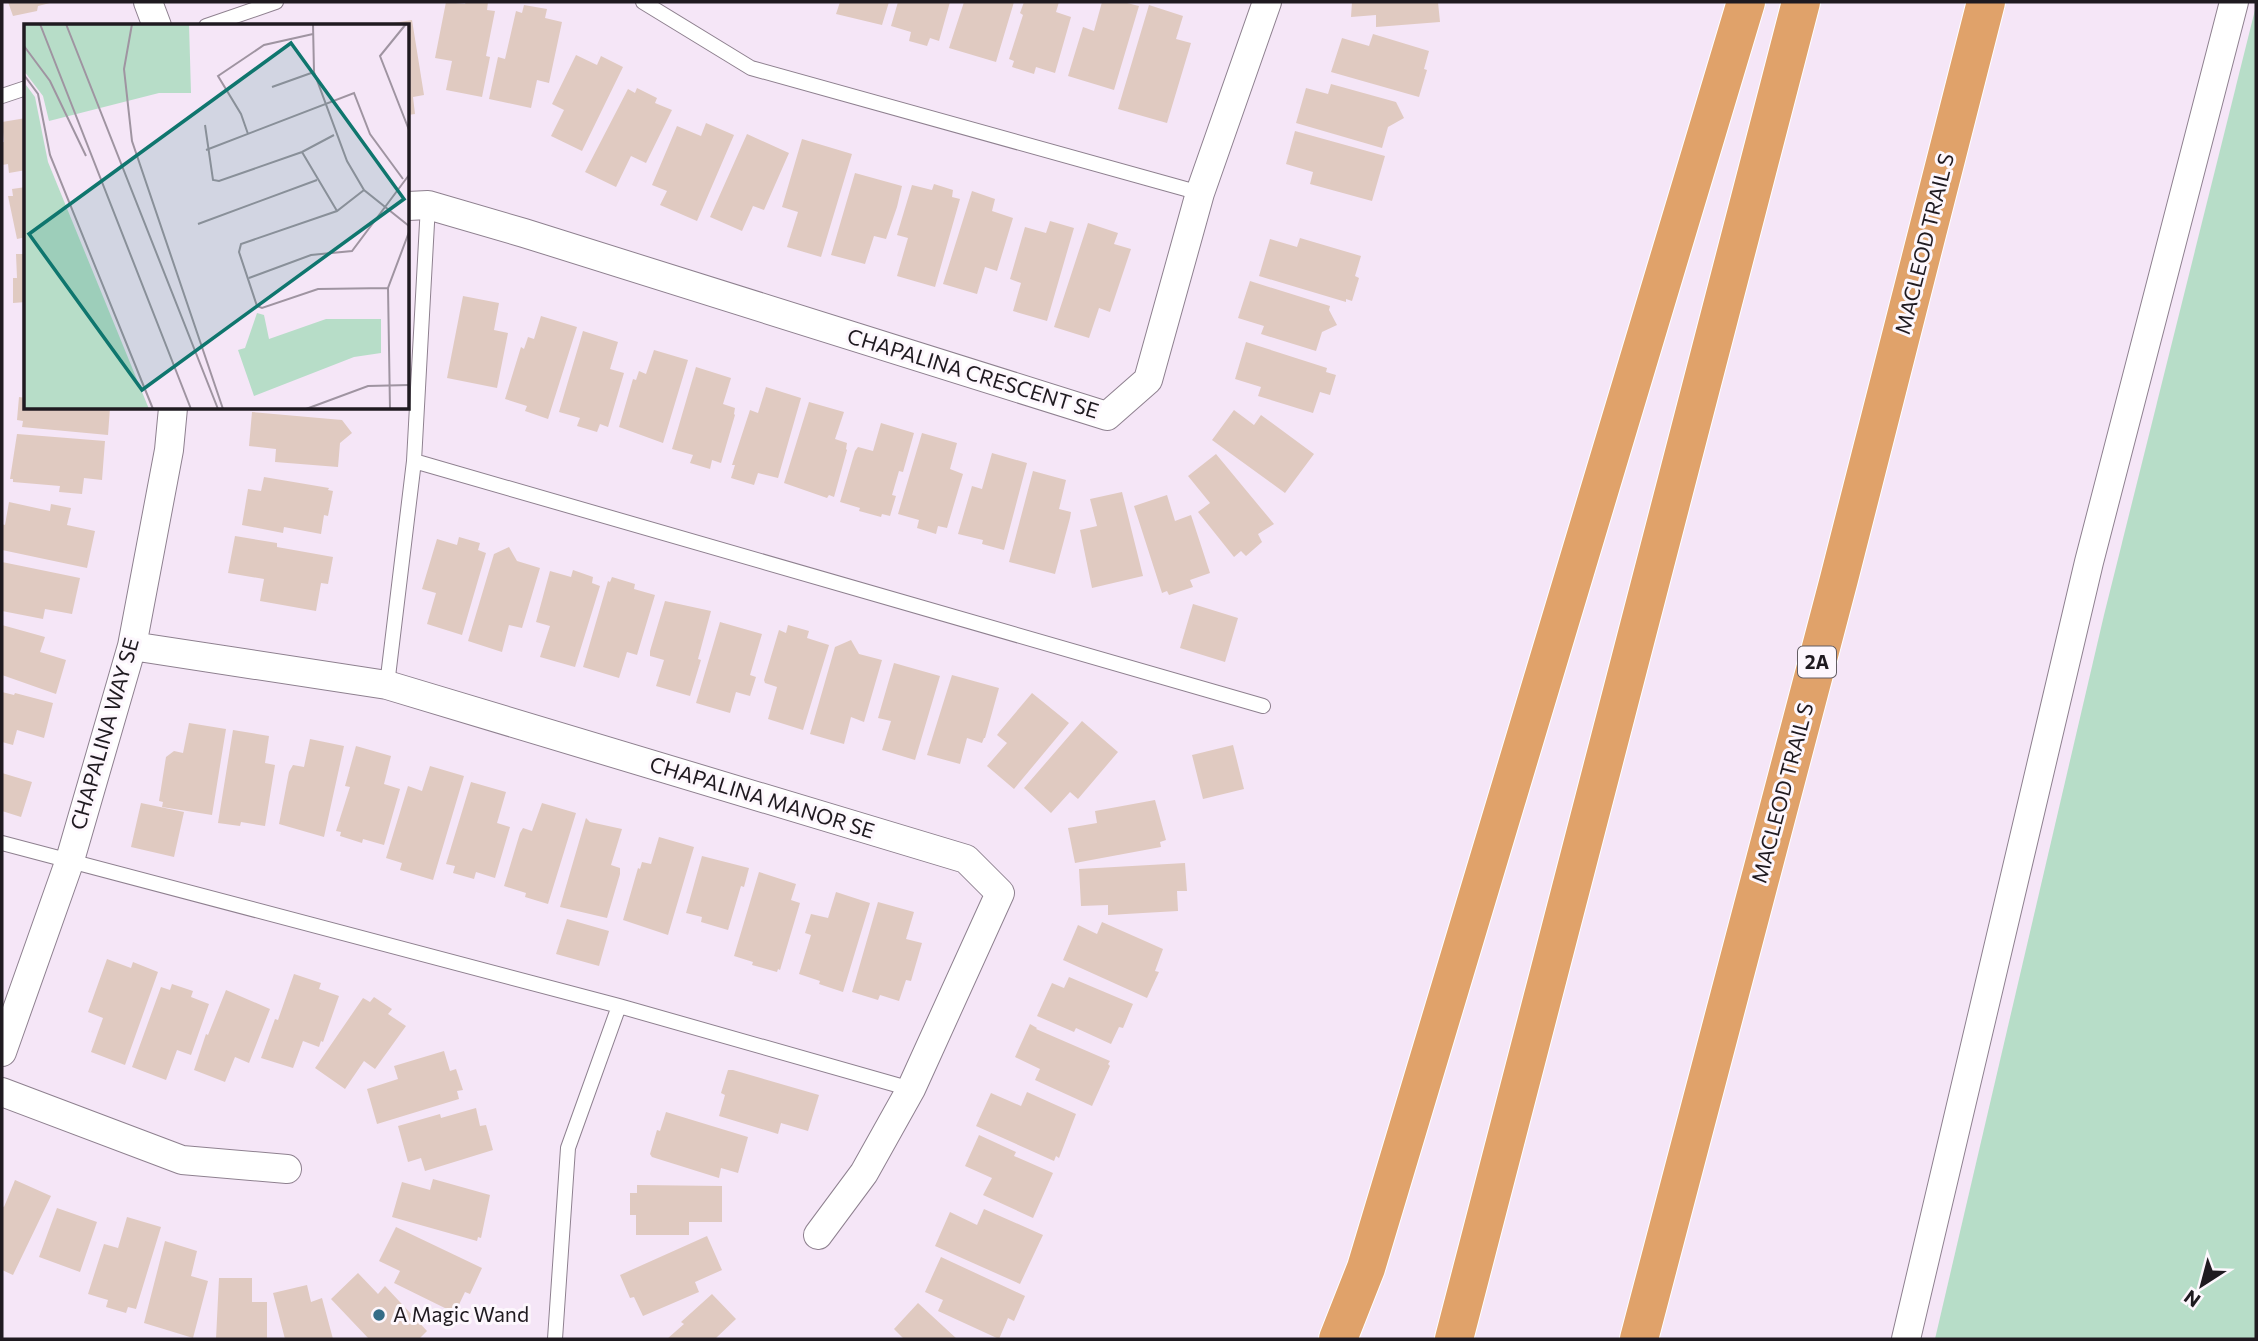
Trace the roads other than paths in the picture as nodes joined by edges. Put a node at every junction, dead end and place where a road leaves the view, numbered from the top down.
1 (148, 2) edge
2 (276, 2) edge
3 (642, 2) edge
4 (1268, 2) edge
5 (1746, 2) edge
6 (1801, 2) edge
7 (1986, 2) edge
8 (2234, 2) edge
9 (156, 24) edge
10 (212, 24) edge
11 (24, 89) edge
12 (2, 96) edge
13 (1200, 193) junction
14 (418, 206) edge
15 (173, 410) edge
16 (414, 461) junction
17 (132, 646) junction
18 (387, 685) junction
19 (1263, 706) dead end
20 (2, 843) edge
21 (70, 860) junction
22 (619, 1006) junction
23 (2, 1052) edge
24 (911, 1088) junction
25 (2, 1092) edge
26 (287, 1169) dead end
27 (818, 1235) dead end
28 (1641, 1333) edge
29 (555, 1339) edge
30 (1338, 1339) edge
31 (1454, 1339) edge
32 (1906, 1339) edge

1 - 9 street
2 - 10 lane
3 - 13 lane
4 - 13 street, CHAPALINA CRESCENT SE
5 - 30 highway
6 - 31 highway
7 - 28 highway, MACLEOD TRAIL S / 2A
8 - 32 street
11 - 12 lane
13 - 14 street, CHAPALINA CRESCENT SE
14 - 16 lane
15 - 17 street, CHAPALINA WAY SE
16 - 18 lane
16 - 19 lane
17 - 18 street, CHAPALINA MANOR SE
17 - 21 street, CHAPALINA WAY SE
18 - 24 street, CHAPALINA MANOR SE
20 - 21 lane
21 - 22 lane
21 - 23 street, CHAPALINA WAY SE
22 - 24 lane
22 - 29 lane
24 - 27 street, CHAPALINA MANOR SE
25 - 26 street

